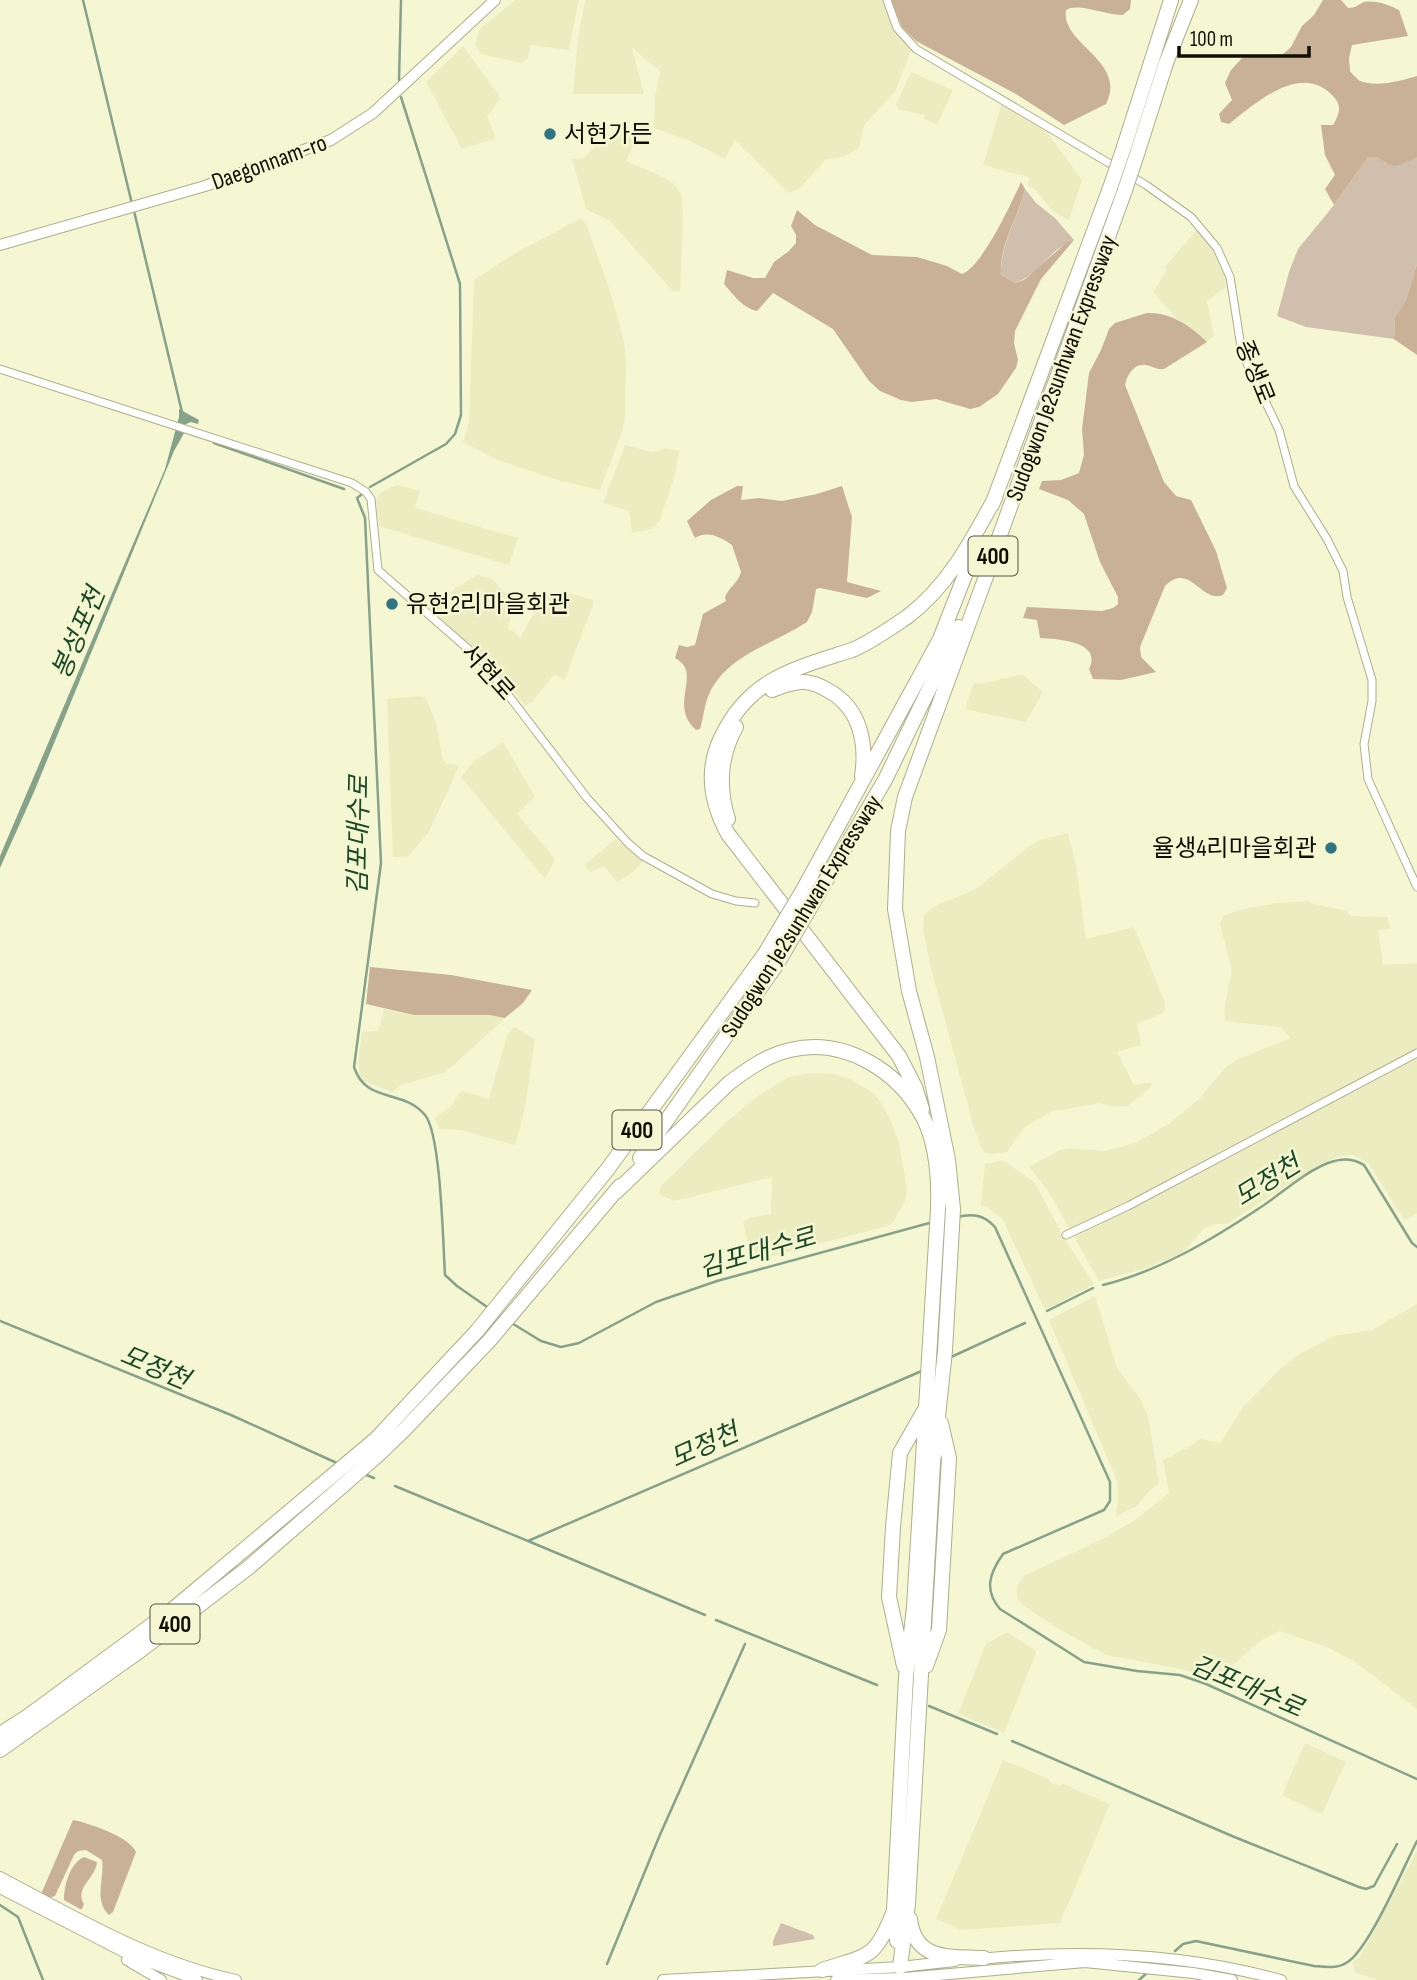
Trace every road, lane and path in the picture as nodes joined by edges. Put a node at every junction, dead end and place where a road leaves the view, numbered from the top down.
1 (495, 0) edge
2 (887, 0) edge
3 (1171, 0) edge
4 (1191, 0) edge
5 (0, 245) edge
6 (0, 369) edge
7 (995, 498) junction
8 (992, 560) junction
9 (839, 825) junction
10 (1417, 887) edge
11 (809, 895) junction
12 (755, 903) dead end
13 (1417, 1054) edge
14 (925, 1121) junction
15 (941, 1126) junction
16 (616, 1192) junction
17 (945, 1209) junction
18 (1066, 1235) dead end
19 (483, 1336) junction
20 (930, 1408) junction
21 (371, 1452) junction
22 (906, 1677) junction
23 (0, 1734) edge
24 (0, 1750) edge
25 (0, 1877) edge
26 (0, 1888) edge
27 (908, 1904) junction
28 (894, 1911) junction
29 (96, 1938) junction
30 (984, 1958) junction
31 (159, 1962) junction
32 (822, 1970) junction
33 (955, 1974) junction
34 (903, 1975) edge
35 (182, 1978) edge
36 (161, 1980) edge
37 (167, 1980) edge
38 (197, 1980) edge
39 (236, 1980) edge
40 (663, 1980) edge
41 (836, 1980) edge
42 (943, 1980) edge
43 (1233, 1980) edge
44 (1281, 1980) edge

1 - 5 main road, Daegonnam-ro
2 - 10 street, 종생로
3 - 7 highway, Sudogwon Je2sunhwan Expressway / 400, bridge
4 - 8 highway, Sudogwon Je2sunhwan Expressway / 400, bridge
6 - 12 street, 서현로
7 - 9 highway, Sudogwon Je2sunhwan Expressway / 400
7 - 14 highway
8 - 11 highway, Sudogwon Je2sunhwan Expressway / 400
8 - 15 highway
9 - 11 highway, Sudogwon Je2sunhwan Expressway / 400
9 - 15 highway
11 - 16 highway, Sudogwon Je2sunhwan Expressway / 400, bridge
11 - 19 highway, Sudogwon Je2sunhwan Expressway / 400, bridge
13 - 18 street
14 - 16 highway
14 - 17 highway
15 - 17 highway
16 - 19 highway, Sudogwon Je2sunhwan Expressway / 400
17 - 20 highway
17 - 20 highway
19 - 21 highway, Sudogwon Je2sunhwan Expressway / 400
20 - 22 highway
20 - 22 highway
20 - 27 highway
21 - 23 highway, Sudogwon Je2sunhwan Expressway / 400
21 - 24 highway, Sudogwon Je2sunhwan Expressway / 400
22 - 28 highway
25 - 31 main road
26 - 29 main road
27 - 30 highway
27 - 34 highway
28 - 32 highway
28 - 34 highway
29 - 31 main road
29 - 36 main road
30 - 34 main road
30 - 44 main road
31 - 35 main road
31 - 37 main road
31 - 39 main road
32 - 34 main road
32 - 40 main road
33 - 34 main road
33 - 42 main road
33 - 43 main road
34 - 41 main road
35 - 38 main road

